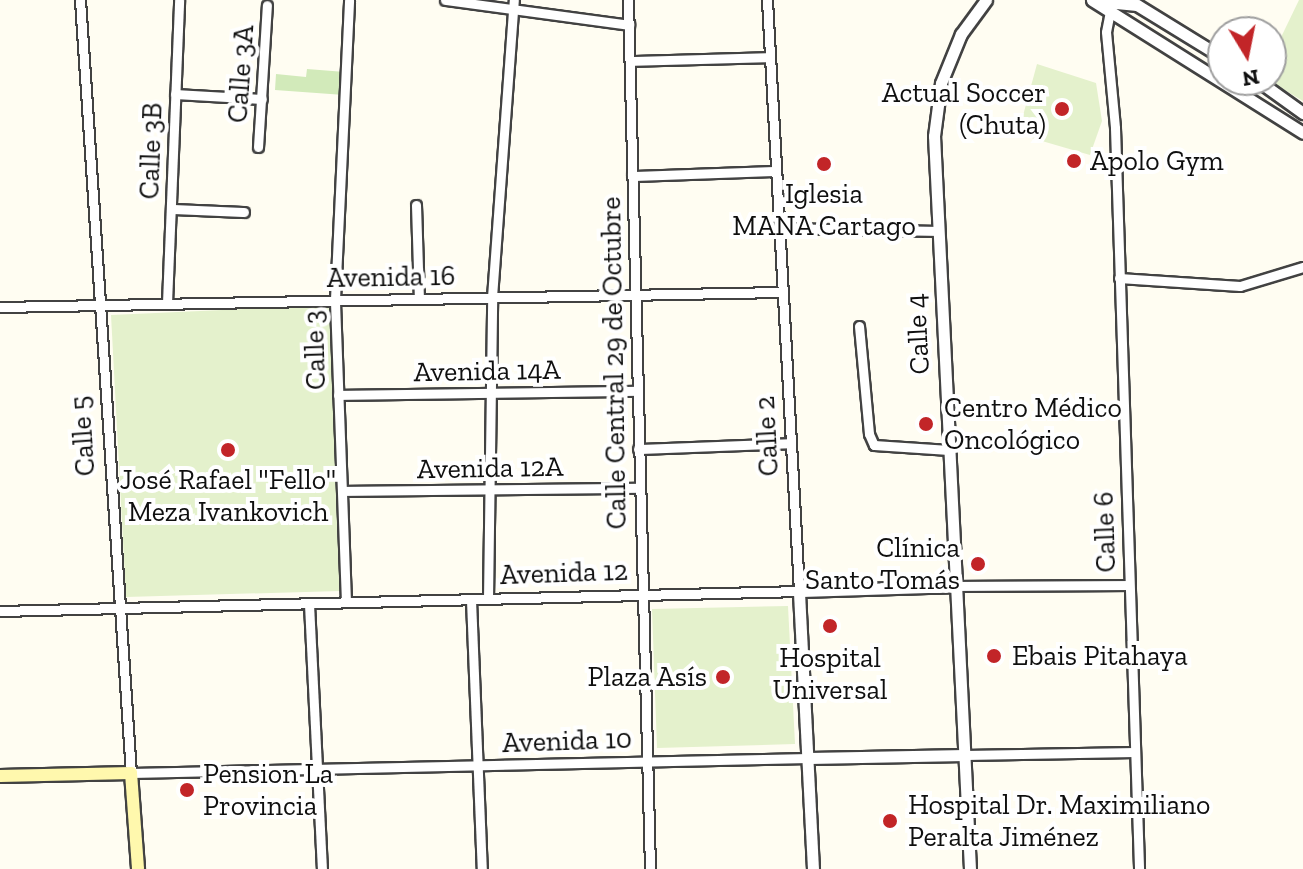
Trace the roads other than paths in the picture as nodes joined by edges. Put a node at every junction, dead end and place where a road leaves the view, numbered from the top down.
1 (80, 0) edge
2 (179, 0) edge
3 (349, 0) edge
4 (445, 0) edge
5 (628, 0) edge
6 (767, 0) edge
7 (986, 0) edge
8 (1094, 1) edge
9 (267, 5) dead end
10 (513, 5) edge
11 (1110, 8) junction
12 (629, 25) junction
13 (1207, 48) edge
14 (770, 57) junction
15 (630, 61) junction
16 (175, 94) junction
17 (1279, 96) edge
18 (262, 99) junction
19 (1303, 113) edge
20 (1303, 133) edge
21 (258, 147) dead end
22 (776, 171) junction
23 (632, 176) junction
24 (416, 205) dead end
25 (172, 209) junction
26 (244, 212) dead end
27 (781, 228) junction
28 (936, 231) junction
29 (1303, 267) edge
30 (1119, 278) junction
31 (782, 292) junction
32 (635, 295) junction
33 (492, 297) junction
34 (419, 298) junction
35 (335, 299) junction
36 (167, 303) junction
37 (98, 305) junction
38 (0, 307) edge
39 (859, 326) dead end
40 (637, 391) junction
41 (494, 393) junction
42 (338, 395) junction
43 (791, 443) junction
44 (638, 449) junction
45 (949, 450) junction
46 (638, 488) junction
47 (491, 490) junction
48 (342, 491) junction
49 (1129, 585) junction
50 (954, 586) junction
51 (799, 591) junction
52 (640, 595) junction
53 (488, 599) junction
54 (471, 600) junction
55 (346, 602) junction
56 (309, 604) junction
57 (119, 609) junction
58 (0, 611) edge
59 (1135, 752) junction
60 (965, 755) junction
61 (809, 758) junction
62 (646, 762) junction
63 (477, 768) junction
64 (318, 769) junction
65 (131, 773) junction
66 (0, 776) edge
67 (138, 869) edge
68 (322, 869) edge
69 (482, 869) edge
70 (650, 869) edge
71 (813, 869) edge
72 (970, 869) edge
73 (1139, 869) edge

1 - 37 street, Calle 5
2 - 16 street, Calle 3B
3 - 35 street, Calle 3
4 - 10 street
5 - 12 street, Calle Central 29 de Octubre
6 - 14 street, Calle 2
7 - 28 street, Calle 4
8 - 11 street
9 - 18 street, Calle 3A
10 - 12 street
10 - 33 street
11 - 13 street
11 - 20 street
11 - 30 street, Calle 6
12 - 15 street, Calle Central 29 de Octubre
14 - 15 street
14 - 22 street, Calle 2
15 - 23 street, Calle Central 29 de Octubre
16 - 18 street
16 - 25 street, Calle 3B
17 - 19 street
18 - 21 street, Calle 3A
22 - 23 street
22 - 27 street, Calle 2
23 - 32 street, Calle Central 29 de Octubre
24 - 34 street
25 - 26 street
25 - 36 street, Calle 3B
27 - 28 street
27 - 31 street, Calle 2
28 - 45 street, Calle 4
29 - 30 street
30 - 49 street, Calle 6
31 - 32 street, Avenida 16
31 - 43 street, Calle 2
32 - 33 street, Avenida 16
32 - 40 street, Calle Central 29 de Octubre
33 - 34 street, Avenida 16
33 - 41 street
34 - 35 street, Avenida 16
35 - 36 street, Avenida 16
35 - 42 street, Calle 3
36 - 37 street, Avenida 16
37 - 38 street, Avenida 16
37 - 57 street, Calle 5
39 - 45 street
40 - 41 street, Avenida 14A
40 - 44 street, Calle Central 29 de Octubre
41 - 42 street, Avenida 14A
41 - 47 street
42 - 48 street, Calle 3
43 - 44 street
43 - 51 street, Calle 2
44 - 46 street, Calle Central 29 de Octubre
45 - 50 street, Calle 4
46 - 47 street, Avenida 12A
46 - 52 street, Calle Central 29 de Octubre
47 - 48 street, Avenida 12A
47 - 53 street
48 - 55 street, Calle 3
49 - 50 street, Avenida 12
49 - 59 street, Calle 6
50 - 51 street, Avenida 12
50 - 60 street, Calle 4
51 - 52 street, Avenida 12
51 - 61 street, Calle 2
52 - 53 street, Avenida 12
52 - 62 street, Calle Central 29 de Octubre
53 - 54 street, Avenida 12
54 - 55 street, Avenida 12
54 - 63 street
55 - 56 street, Avenida 12
56 - 57 street, Avenida 12
56 - 64 street
57 - 58 street, Avenida 12
57 - 65 street, Calle 5
59 - 60 street, Avenida 10
59 - 73 street, Calle 6
60 - 61 street, Avenida 10
60 - 72 street, Calle 4
61 - 62 street, Avenida 10
61 - 71 street, Calle 2
62 - 63 street, Avenida 10
62 - 70 street, Calle Central 29 de Octubre
63 - 64 street, Avenida 10
63 - 69 street
64 - 65 street, Avenida 10
64 - 68 street
65 - 66 main road, Avenida 10
65 - 67 main road, Calle 5

